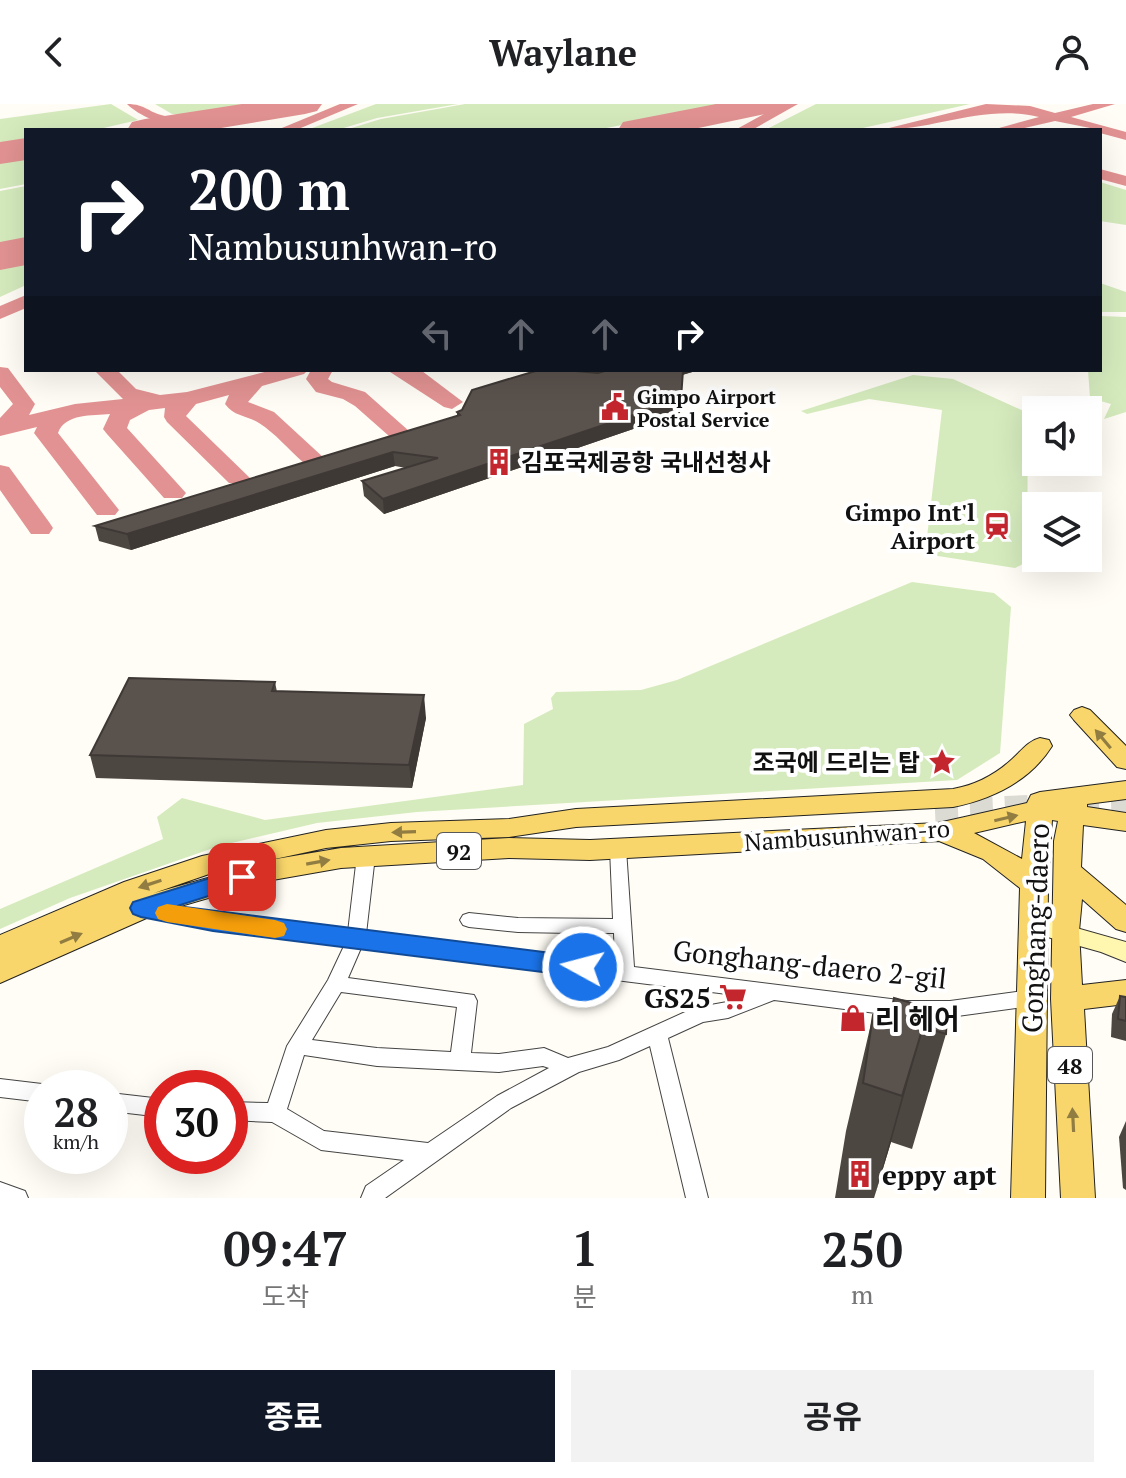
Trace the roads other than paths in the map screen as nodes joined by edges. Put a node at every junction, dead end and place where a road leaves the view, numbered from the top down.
1 (1082, 715) dead end
2 (1040, 746) dead end
3 (1126, 761) edge
4 (1126, 790) edge
5 (1040, 805) junction
6 (1074, 806) junction
7 (938, 819) junction
8 (1126, 822) edge
9 (509, 838) junction
10 (618, 849) junction
11 (366, 856) junction
12 (1067, 870) junction
13 (1034, 885) junction
14 (141, 908) junction
15 (469, 920) dead end
16 (1126, 921) edge
17 (581, 925) junction
18 (622, 926) junction
19 (1049, 928) junction
20 (356, 939) junction
21 (0, 947) edge
22 (1126, 953) edge
23 (583, 967) junction
24 (0, 971) edge
25 (625, 972) junction
26 (336, 984) junction
27 (776, 991) junction
28 (1126, 992) edge
29 (1031, 998) junction
30 (1066, 999) junction
31 (657, 1035) junction
32 (297, 1046) junction
33 (460, 1061) junction
34 (569, 1068) junction
35 (0, 1088) edge
36 (24, 1091) edge
37 (248, 1112) edge
38 (275, 1113) junction
39 (428, 1153) junction
40 (0, 1192) edge
41 (17, 1198) edge
42 (372, 1198) edge
43 (697, 1198) edge
44 (1028, 1198) edge
45 (1078, 1198) edge

3 -> 1 main road
2 - 7 main road, 92
4 - 6 main road
5 - 6 main road, Nambusunhwan-ro
7 -> 5 main road, Nambusunhwan-ro
5 - 13 main road, Gonghang-daero / 48
6 - 8 main road
6 - 12 main road, Gonghang-daero / 48
7 - 9 main road, Nambusunhwan-ro / 92
7 - 10 main road, Nambusunhwan-ro / 92
7 - 13 main road
9 - 10 main road, Nambusunhwan-ro / 92
9 - 11 main road, Nambusunhwan-ro / 92
9 -> 21 main road, Nambusunhwan-ro / 92
10 - 18 street
14 -> 11 main road, Nambusunhwan-ro / 92
11 - 20 street
12 - 16 main road
12 - 19 main road, Gonghang-daero / 48
13 - 19 main road, Gonghang-daero / 48
14 - 20 street, Gonghang-daero 2-gil
24 -> 14 main road, Nambusunhwan-ro / 92
15 - 17 street
17 - 18 street
17 - 23 street
18 - 25 street
19 - 22 main road
19 - 29 main road, Gonghang-daero / 48
19 - 30 main road, Gonghang-daero / 48
20 - 23 street, Gonghang-daero 2-gil
20 - 26 street
23 - 25 street, Gonghang-daero 2-gil
25 - 27 street, Gonghang-daero 2-gil
26 - 32 street
26 - 33 street
27 - 29 street, Gonghang-daero 2-gil
27 - 31 street
28 - 30 main road
29 - 44 main road, Gonghang-daero / 48
45 -> 30 main road, Gonghang-daero / 48
31 - 34 street
31 - 43 street
32 - 33 street
32 - 38 street
33 - 34 street
34 - 39 street
35 - 36 street
37 - 38 street
38 - 39 street
39 - 42 street
40 - 41 street

